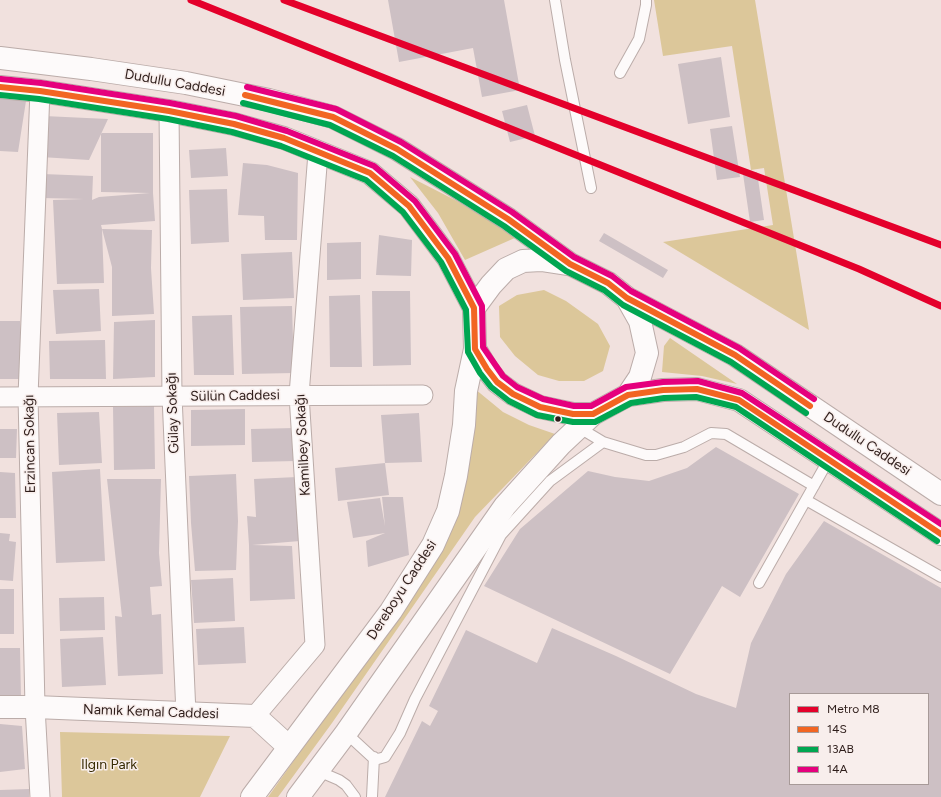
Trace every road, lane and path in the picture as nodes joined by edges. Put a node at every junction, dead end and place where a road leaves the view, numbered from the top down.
1 (556, 0) edge
2 (646, 0) edge
3 (0, 58) edge
4 (620, 73) dead end
5 (0, 87) edge
6 (40, 91) junction
7 (169, 111) junction
8 (318, 152) junction
9 (592, 188) dead end
10 (570, 264) junction
11 (627, 298) junction
12 (474, 308) junction
13 (475, 349) junction
14 (299, 395) junction
15 (423, 395) dead end
16 (628, 395) junction
17 (28, 396) junction
18 (172, 396) junction
19 (0, 397) edge
20 (585, 421) junction
21 (603, 442) junction
22 (829, 459) junction
23 (814, 486) junction
24 (941, 494) edge
25 (806, 500) junction
26 (941, 534) edge
27 (941, 577) edge
28 (759, 583) dead end
29 (0, 707) edge
30 (35, 707) junction
31 (186, 714) junction
32 (255, 716) junction
33 (346, 733) junction
34 (289, 747) junction
35 (374, 757) junction
36 (318, 771) junction
37 (40, 797) edge
38 (252, 797) edge
39 (298, 797) edge
40 (355, 797) edge
41 (372, 797) edge

1 - 9 lane
2 - 4 lane
3 - 10 main road, Dudullu Caddesi
5 - 6 main road, Dudullu Caddesi
6 - 7 main road, Dudullu Caddesi
6 - 17 street, Erzincan Sokağı
7 - 8 main road, Dudullu Caddesi
7 - 18 street, Gülay Sokağı
8 - 12 main road, Dudullu Caddesi
8 - 14 street, Kamilbey Sokağı
10 - 11 main road, Dudullu Caddesi
10 - 12 main road, Dudullu Caddesi
11 - 16 main road, Dudullu Caddesi
11 - 24 main road, Dudullu Caddesi
12 - 13 main road, Dudullu Caddesi
13 - 20 main road, Dudullu Caddesi
13 - 34 main road, Dereboyu Caddesi
14 - 15 street, Sülün Caddesi
14 - 18 street, Sülün Caddesi
14 - 32 street, Kamilbey Sokağı
16 - 20 main road, Dudullu Caddesi
16 - 22 main road, Dudullu Caddesi
17 - 18 street, Sülün Caddesi
17 - 19 street, Sülün Caddesi
17 - 30 street, Erzincan Sokağı
18 - 31 street, Gülay Sokağı
20 - 21 lane
20 - 33 main road
21 - 23 lane
21 - 35 lane
22 - 23 lane
22 - 26 main road, Dudullu Caddesi
23 - 25 lane
25 - 27 lane
25 - 28 lane
29 - 30 main road, Namık Kemal Caddesi
30 - 31 main road, Namık Kemal Caddesi
30 - 37 street, Erzincan Sokağı
31 - 32 main road, Namık Kemal Caddesi
32 - 34 main road
33 - 35 lane
33 - 36 main road
34 - 38 main road, Dereboyu Caddesi
35 - 41 lane
36 - 39 main road
36 - 40 lane

